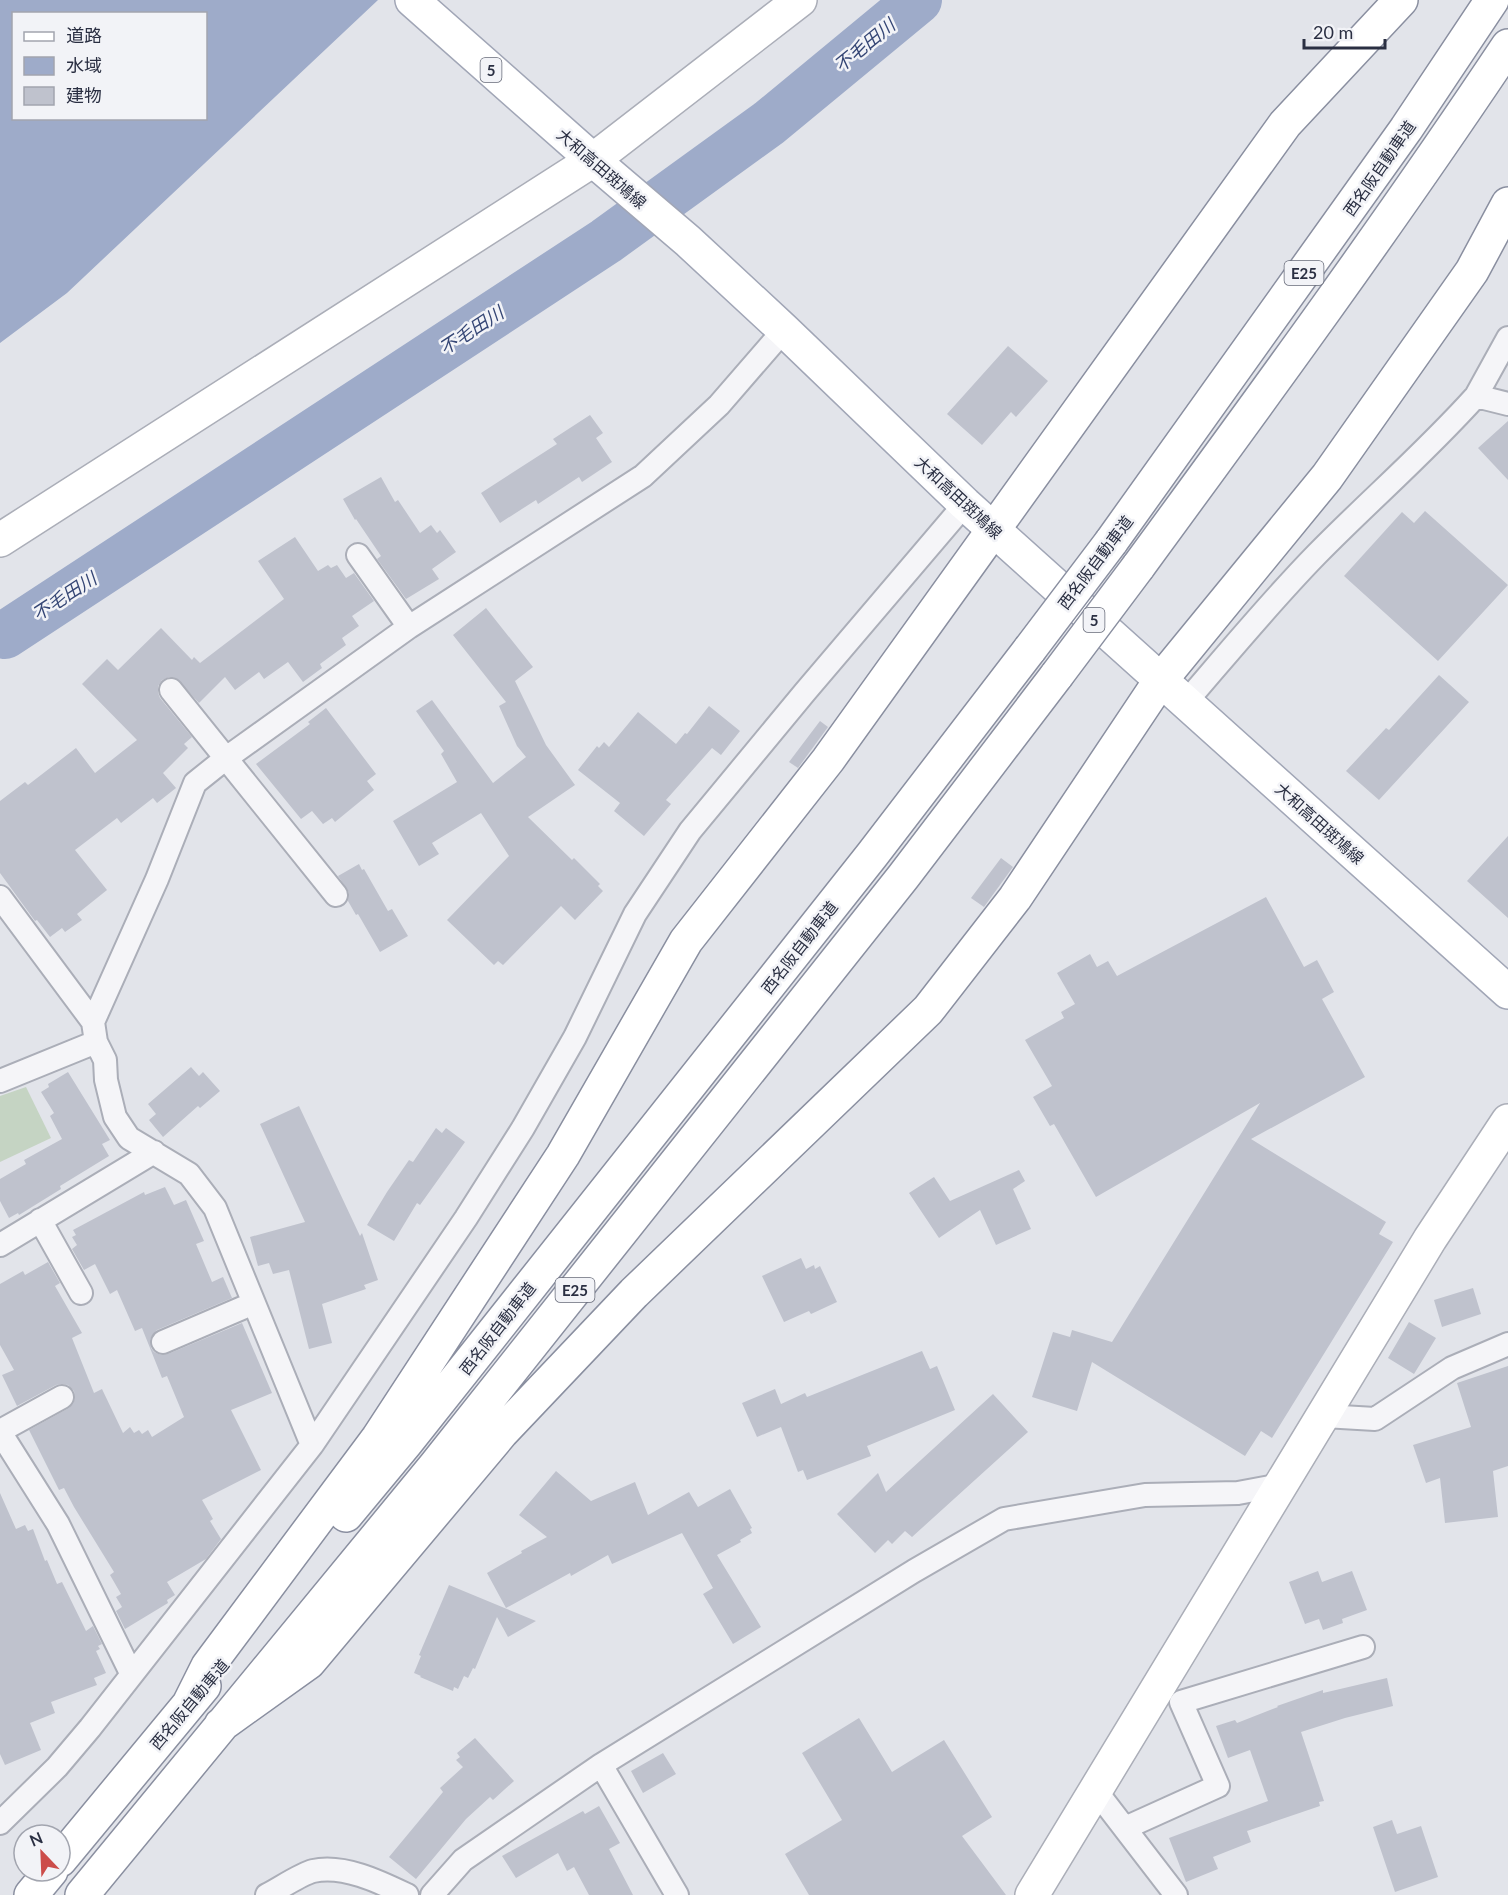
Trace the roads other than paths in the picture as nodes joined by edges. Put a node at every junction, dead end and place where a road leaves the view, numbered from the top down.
1 (412, 0) edge
2 (800, 0) edge
3 (1401, 0) edge
4 (1492, 0) edge
5 (1508, 46) edge
6 (581, 150) junction
7 (1508, 204) edge
8 (784, 330) junction
9 (1508, 338) edge
10 (1476, 396) junction
11 (1508, 404) edge
12 (965, 504) junction
13 (995, 530) junction
14 (0, 540) edge
15 (358, 555) dead end
16 (410, 627) junction
17 (1160, 681) junction
18 (171, 690) dead end
19 (1186, 702) junction
20 (225, 759) junction
21 (336, 895) dead end
22 (0, 897) edge
23 (1508, 992) edge
24 (94, 1032) junction
25 (0, 1081) edge
26 (1508, 1121) edge
27 (154, 1152) junction
28 (40, 1220) junction
29 (0, 1245) edge
30 (81, 1293) dead end
31 (254, 1303) junction
32 (163, 1342) dead end
33 (1508, 1344) edge
34 (62, 1397) dead end
35 (1324, 1416) junction
36 (0, 1432) edge
37 (312, 1445) junction
38 (1281, 1485) junction
39 (1364, 1647) dead end
40 (131, 1673) junction
41 (190, 1702) junction
42 (221, 1725) junction
43 (601, 1766) junction
44 (1096, 1791) junction
45 (3, 1813) edge
46 (1125, 1828) junction
47 (72, 1845) edge
48 (42, 1883) edge
49 (32, 1895) edge
50 (82, 1895) edge
51 (267, 1895) edge
52 (407, 1895) edge
53 (432, 1895) edge
54 (677, 1895) edge
55 (1032, 1895) edge
56 (1176, 1895) edge

1 - 6 main road, 大和高田斑鳩線 / 5
2 - 6 main road
3 - 13 main road
4 - 41 main road, 西名阪自動車道 / E25, bridge
5 - 42 main road, E25, bridge
6 - 8 main road, 大和高田斑鳩線 / 5
6 - 14 main road
7 - 17 main road
8 - 12 main road, 大和高田斑鳩線 / 5
8 - 16 street
9 - 10 street
10 - 11 street
10 - 19 street
12 - 13 main road, 大和高田斑鳩線 / 5
12 - 37 street
13 - 17 main road, 大和高田斑鳩線 / 5
13 - 41 main road
15 - 16 street
16 - 20 street
17 - 19 main road, 大和高田斑鳩線 / 5
17 - 42 main road
18 - 20 street
19 - 23 main road, 大和高田斑鳩線 / 5
20 - 21 street
20 - 24 street
22 - 24 street
24 - 25 street
24 - 27 street
26 - 35 main road
27 - 28 street
27 - 31 street
28 - 29 street
28 - 30 street
31 - 32 street
31 - 37 street
33 - 35 street
34 - 36 street
35 - 38 main road
36 - 40 street
37 - 40 street
38 - 43 street
38 - 44 main road
39 - 46 street
40 - 45 street
41 - 47 main road, 西名阪自動車道 / E25
42 - 50 main road, E25
43 - 53 street
43 - 54 street
44 - 46 street
44 - 55 main road
46 - 56 street
48 - 49 main road
51 - 52 street

